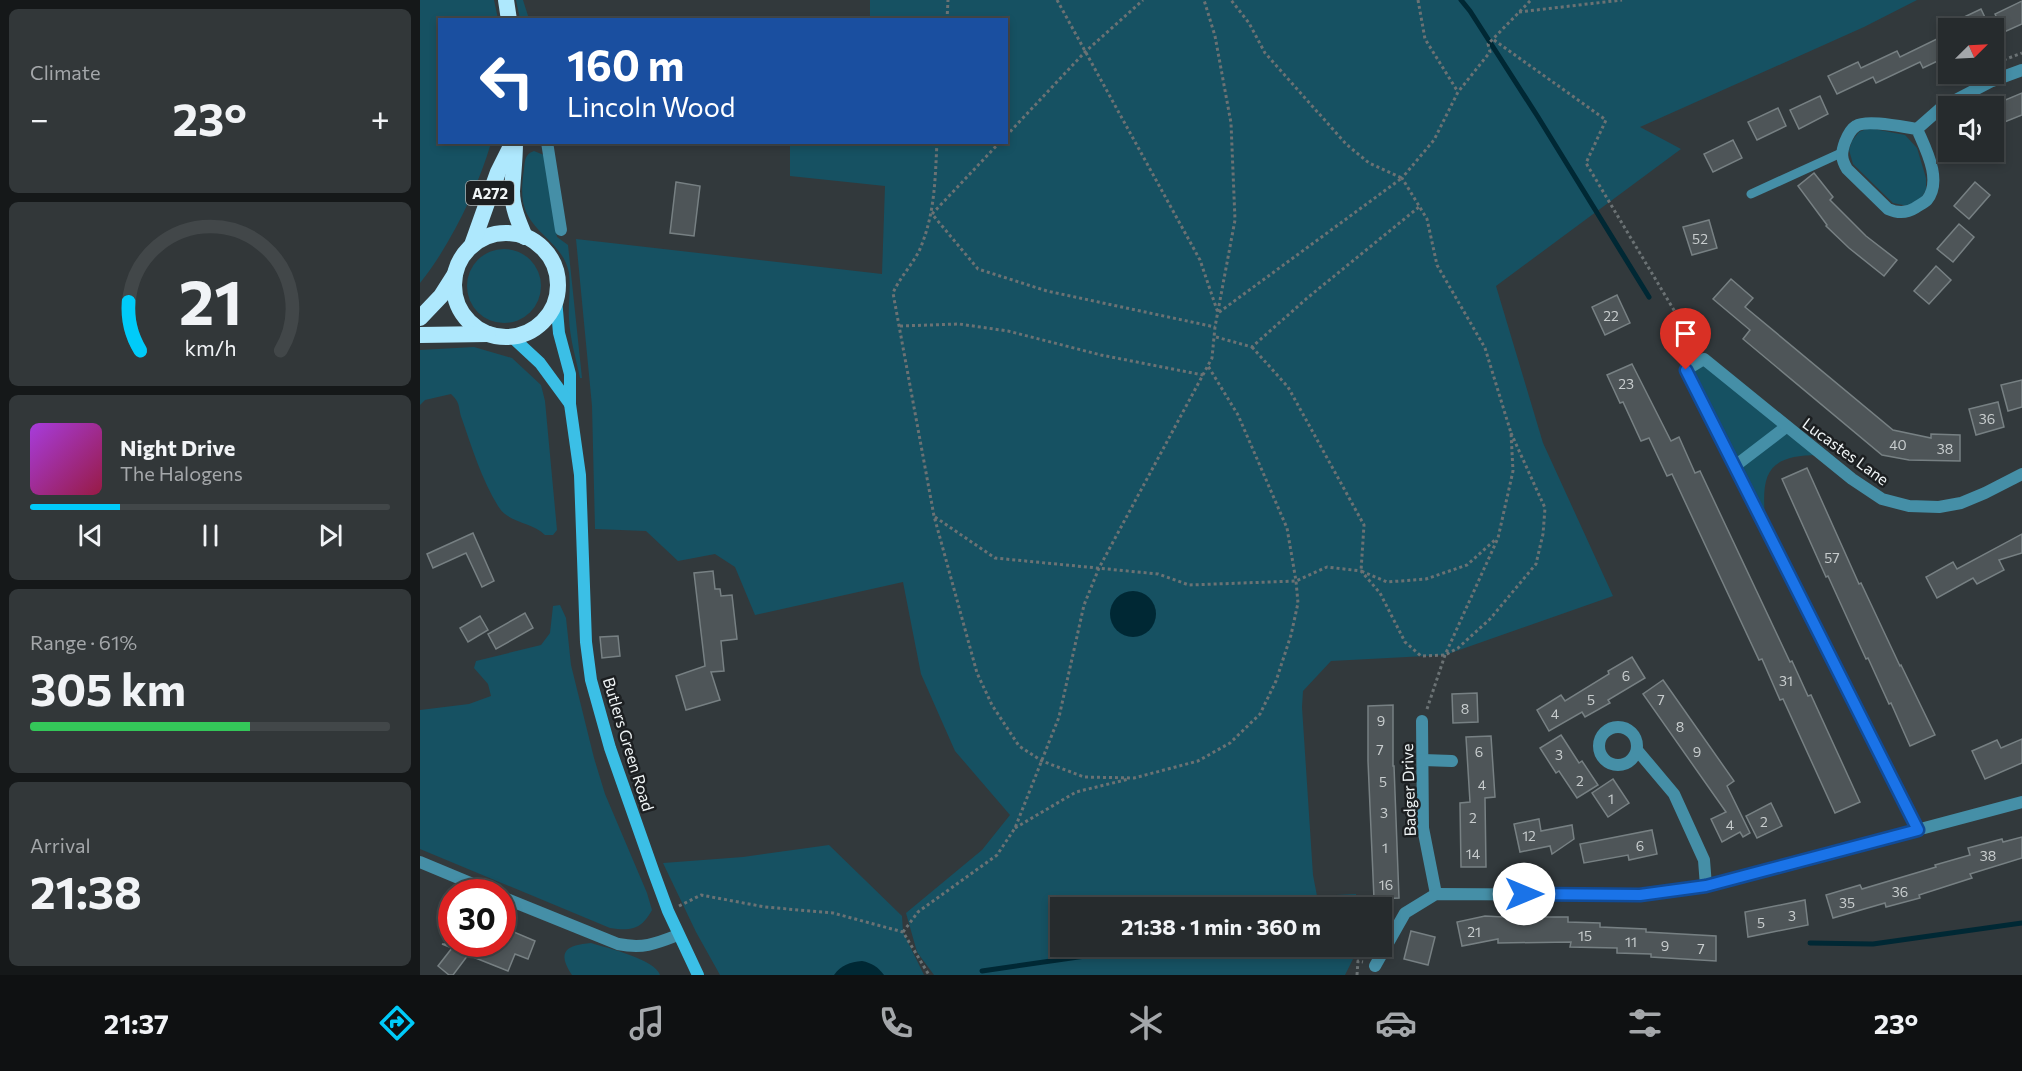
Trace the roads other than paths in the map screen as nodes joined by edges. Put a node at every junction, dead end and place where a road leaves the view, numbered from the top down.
1 (506, 0) edge
2 (509, 18) edge
3 (2022, 70) edge
4 (1917, 129) junction
5 (513, 144) edge
6 (514, 144) edge
7 (546, 144) edge
8 (1841, 153) junction
9 (1751, 194) dead end
10 (561, 230) dead end
11 (525, 237) junction
12 (472, 245) junction
13 (455, 274) junction
14 (556, 299) junction
15 (420, 318) edge
16 (489, 334) junction
17 (420, 335) edge
18 (512, 337) junction
19 (570, 404) junction
20 (1786, 427) junction
21 (1735, 466) junction
22 (2022, 474) edge
23 (1422, 721) road end
24 (1637, 750) dead end
25 (1423, 760) junction
26 (1452, 761) dead end
27 (2022, 802) edge
28 (1918, 830) junction
29 (420, 862) edge
30 (461, 879) edge
31 (1706, 886) junction
32 (1436, 894) junction
33 (516, 903) edge
34 (678, 935) junction
35 (1376, 966) dead end
36 (698, 975) edge

1 - 2 highway
3 - 4 street
4 - 8 street
4 - 8 street
5 - 12 highway, A272
6 - 11 highway, A272
7 - 10 street
8 - 9 lane
11 - 12 highway
11 - 14 highway
12 - 13 highway
13 - 15 highway
13 - 16 highway
14 - 18 highway
14 - 19 main road, Butlers Green Road
16 - 17 highway
16 - 18 highway
18 - 19 main road, Butlers Green Road
19 - 34 main road, Butlers Green Road
20 - 21 street, Lucastes Lane
20 - 21 street, Lucastes Lane
20 - 22 street, Lucastes Lane
21 - 28 street
23 - 25 street, Badger Drive
24 - 31 street
25 - 26 street
25 - 32 street, Badger Drive
27 - 28 street
28 - 31 street
29 - 30 street
31 - 32 street
32 - 35 street
33 - 34 street
34 - 36 main road, Butlers Green Road

